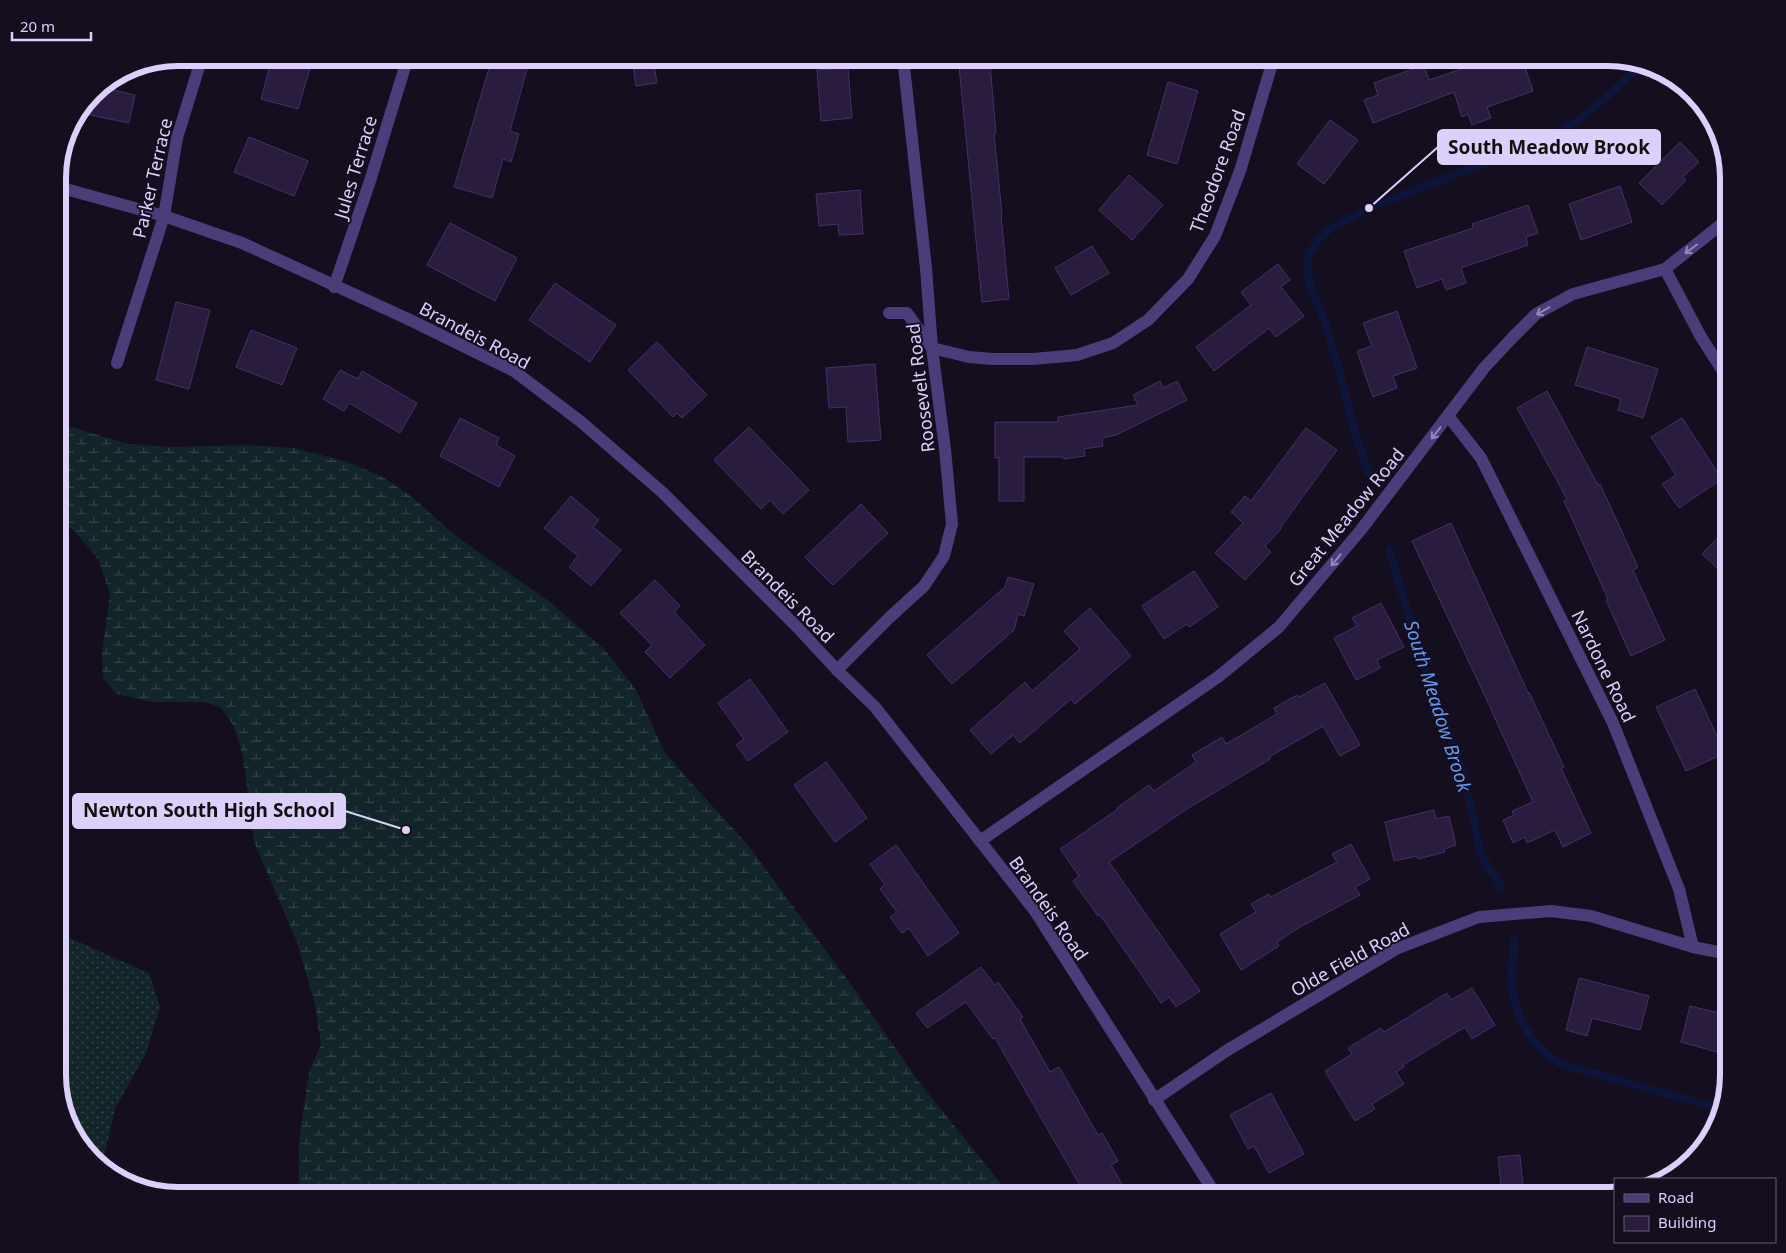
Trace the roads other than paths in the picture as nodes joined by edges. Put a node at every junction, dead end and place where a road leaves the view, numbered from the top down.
1 (200, 66) edge
2 (406, 66) edge
3 (904, 66) edge
4 (1272, 66) edge
5 (66, 189) edge
6 (164, 216) junction
7 (1720, 225) edge
8 (1665, 269) junction
9 (334, 287) junction
10 (889, 313) dead end
11 (932, 348) junction
12 (117, 363) dead end
13 (1720, 366) edge
14 (1449, 417) junction
15 (836, 670) junction
16 (980, 841) junction
17 (1694, 947) junction
18 (1720, 952) edge
19 (1154, 1100) junction
20 (1210, 1187) edge

1 - 6 street, Parker Terrace
2 - 9 street, Jules Terrace
3 - 11 street, Roosevelt Road
4 - 11 street, Theodore Road
5 - 6 street, Brandeis Road
6 - 9 street, Brandeis Road
6 - 12 street, Parker Terrace
7 -> 8 street, Great Meadow Road
8 - 13 street
8 -> 14 street, Great Meadow Road
9 - 15 street, Brandeis Road
10 - 11 street
11 - 15 street, Roosevelt Road
14 -> 16 street, Great Meadow Road
14 - 17 street, Nardone Road
15 - 16 street, Brandeis Road
16 - 19 street, Brandeis Road
17 - 18 street, Olde Field Road
17 - 19 street, Olde Field Road
19 - 20 street, Brandeis Road

